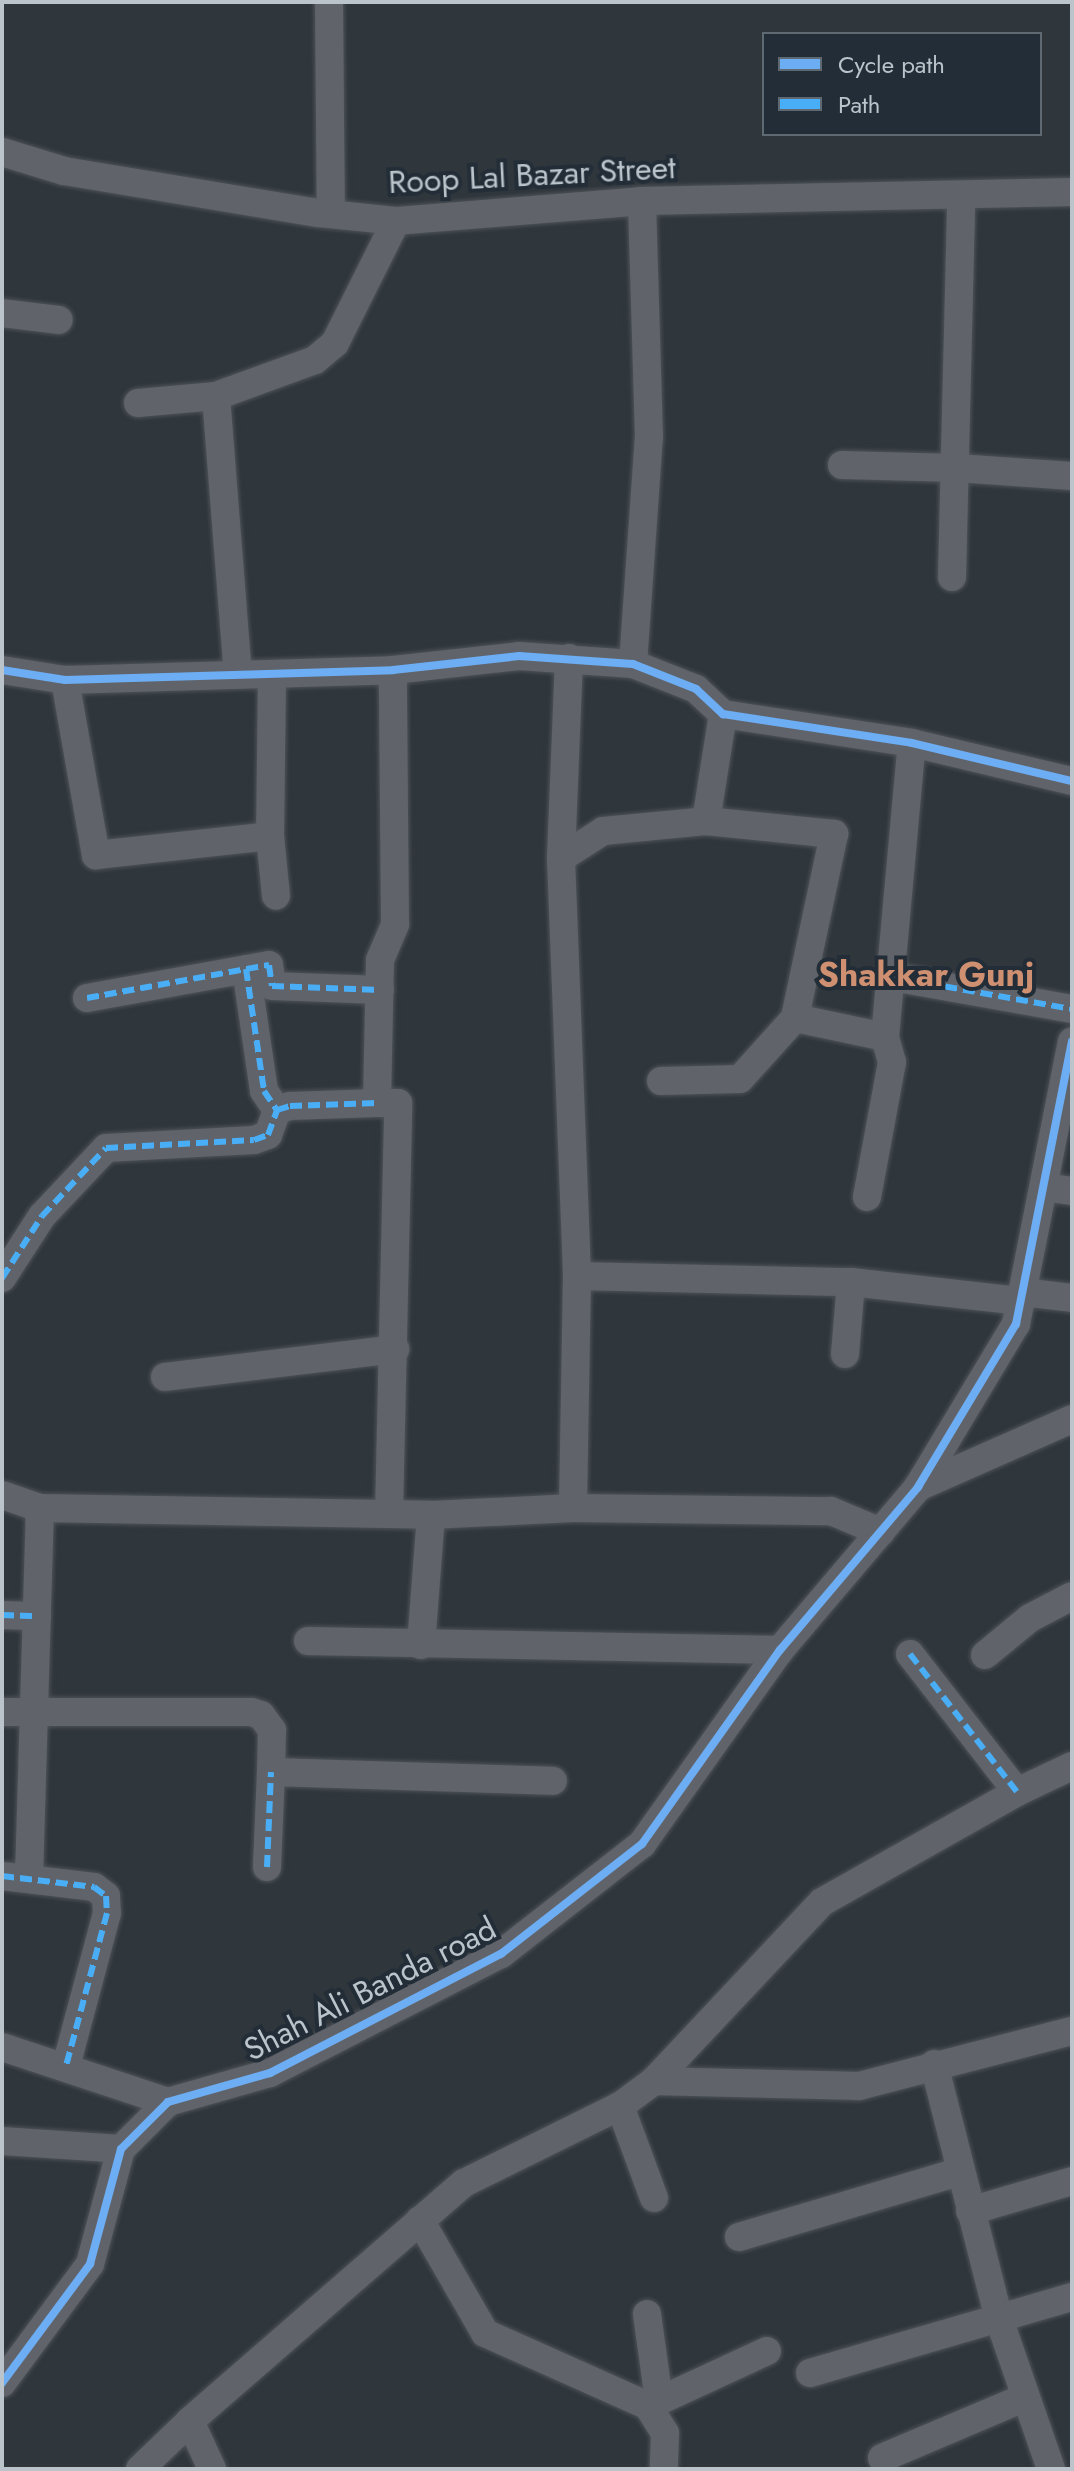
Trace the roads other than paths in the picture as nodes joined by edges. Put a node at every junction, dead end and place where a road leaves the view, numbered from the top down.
1 (329, 2) edge
2 (2, 152) edge
3 (1072, 192) edge
4 (961, 196) junction
5 (642, 201) junction
6 (331, 214) junction
7 (396, 221) junction
8 (2, 313) edge
9 (59, 320) dead end
10 (216, 396) junction
11 (138, 403) dead end
12 (842, 465) dead end
13 (957, 468) junction
14 (1072, 476) edge
15 (952, 577) dead end
16 (569, 658) junction
17 (633, 664) junction
18 (2, 670) edge
19 (393, 670) junction
20 (238, 673) junction
21 (272, 675) junction
22 (65, 680) junction
23 (723, 714) junction
24 (912, 743) junction
25 (1072, 781) edge
26 (706, 821) junction
27 (270, 836) junction
28 (561, 858) junction
29 (276, 896) dead end
30 (246, 969) junction
31 (892, 977) junction
32 (380, 990) junction
33 (87, 998) dead end
34 (1072, 1009) edge
35 (795, 1018) junction
36 (885, 1037) junction
37 (1072, 1042) edge
38 (661, 1081) dead end
39 (377, 1103) junction
40 (277, 1110) junction
41 (1044, 1187) junction
42 (1072, 1191) edge
43 (867, 1197) dead end
44 (577, 1276) junction
45 (2, 1278) edge
46 (851, 1282) junction
47 (1021, 1297) junction
48 (1072, 1298) edge
49 (395, 1349) junction
50 (845, 1354) dead end
51 (165, 1377) dead end
52 (1072, 1419) edge
53 (918, 1487) junction
54 (2, 1495) edge
55 (40, 1508) junction
56 (573, 1508) junction
57 (389, 1514) junction
58 (431, 1515) junction
59 (881, 1532) junction
60 (1072, 1596) edge
61 (2, 1615) edge
62 (37, 1616) junction
63 (308, 1641) dead end
64 (421, 1645) junction
65 (780, 1650) junction
66 (910, 1654) dead end
67 (985, 1655) dead end
68 (2, 1712) edge
69 (34, 1712) junction
70 (1072, 1766) edge
71 (271, 1772) junction
72 (553, 1781) dead end
73 (1017, 1792) junction
74 (267, 1867) dead end
75 (15, 1876) edge
76 (1072, 2031) edge
77 (2, 2047) edge
78 (934, 2064) junction
79 (66, 2066) junction
80 (654, 2081) junction
81 (168, 2102) junction
82 (620, 2106) junction
83 (2, 2141) edge
84 (121, 2149) junction
85 (959, 2172) junction
86 (1072, 2181) edge
87 (654, 2198) dead end
88 (970, 2211) junction
89 (420, 2220) junction
90 (739, 2237) dead end
91 (1072, 2297) edge
92 (647, 2314) dead end
93 (998, 2316) junction
94 (767, 2351) dead end
95 (7, 2370) edge
96 (810, 2373) dead end
97 (1026, 2397) junction
98 (654, 2403) junction
99 (190, 2421) junction
100 (882, 2458) dead end
101 (1072, 2461) edge
102 (140, 2469) edge
103 (212, 2469) edge
104 (664, 2469) edge
105 (1051, 2469) edge
106 (1062, 2469) edge

1 - 6 street
2 - 6 street, Roop Lal Bazar Street
3 - 4 street, Roop Lal Bazar Street
4 - 5 street, Roop Lal Bazar Street
4 - 13 street
5 - 7 street, Roop Lal Bazar Street
5 - 17 street
6 - 7 street, Roop Lal Bazar Street
7 - 10 street
8 - 9 street
10 - 11 street
10 - 20 street
12 - 13 street
13 - 14 street
13 - 15 street
16 - 17 street
16 - 19 street
16 - 28 street
17 - 23 street
18 - 22 street
19 - 21 street
19 - 32 street
20 - 21 street
20 - 22 street
21 - 27 street
22 - 27 street
23 - 24 street
23 - 26 street
24 - 25 street
24 - 31 street
26 - 28 street
26 - 35 street
27 - 29 street
28 - 44 street
30 - 32 street
30 - 33 street
30 - 40 street
31 - 34 street
31 - 36 street
32 - 39 street
35 - 36 street
35 - 38 street
36 - 43 street
37 - 41 street, Shah Ali Banda road
39 - 40 street
39 - 49 street
40 - 45 street
41 - 42 street
41 - 47 street, Shah Ali Banda road
44 - 46 street
44 - 56 street
46 - 47 street
46 - 50 street
47 - 48 street
47 - 53 street, Shah Ali Banda road
49 - 51 street
49 - 57 street
52 - 53 street
53 - 59 street, Shah Ali Banda road
54 - 55 street
55 - 57 street
55 - 62 street
56 - 58 street
56 - 59 street
57 - 58 street
58 - 64 street
59 - 65 street, Shah Ali Banda road
60 - 67 street
61 - 62 street
62 - 69 street
63 - 64 street
64 - 65 street
65 - 81 street, Shah Ali Banda road
66 - 73 street
68 - 69 street
69 - 71 street
69 - 75 street
70 - 73 street
71 - 72 street
71 - 74 street
73 - 80 street
75 - 79 street
76 - 78 street
77 - 79 street
78 - 80 street
78 - 85 street
79 - 81 street
80 - 82 street
81 - 84 street
82 - 87 street
82 - 89 street
83 - 84 street
84 - 95 street
85 - 88 street
85 - 90 street
86 - 88 street
88 - 93 street
89 - 98 street
89 - 99 street
91 - 93 street
92 - 98 street
93 - 96 street
93 - 97 street
94 - 98 street
97 - 100 street
97 - 105 street
98 - 104 street
99 - 102 street
99 - 103 street
101 - 106 street

